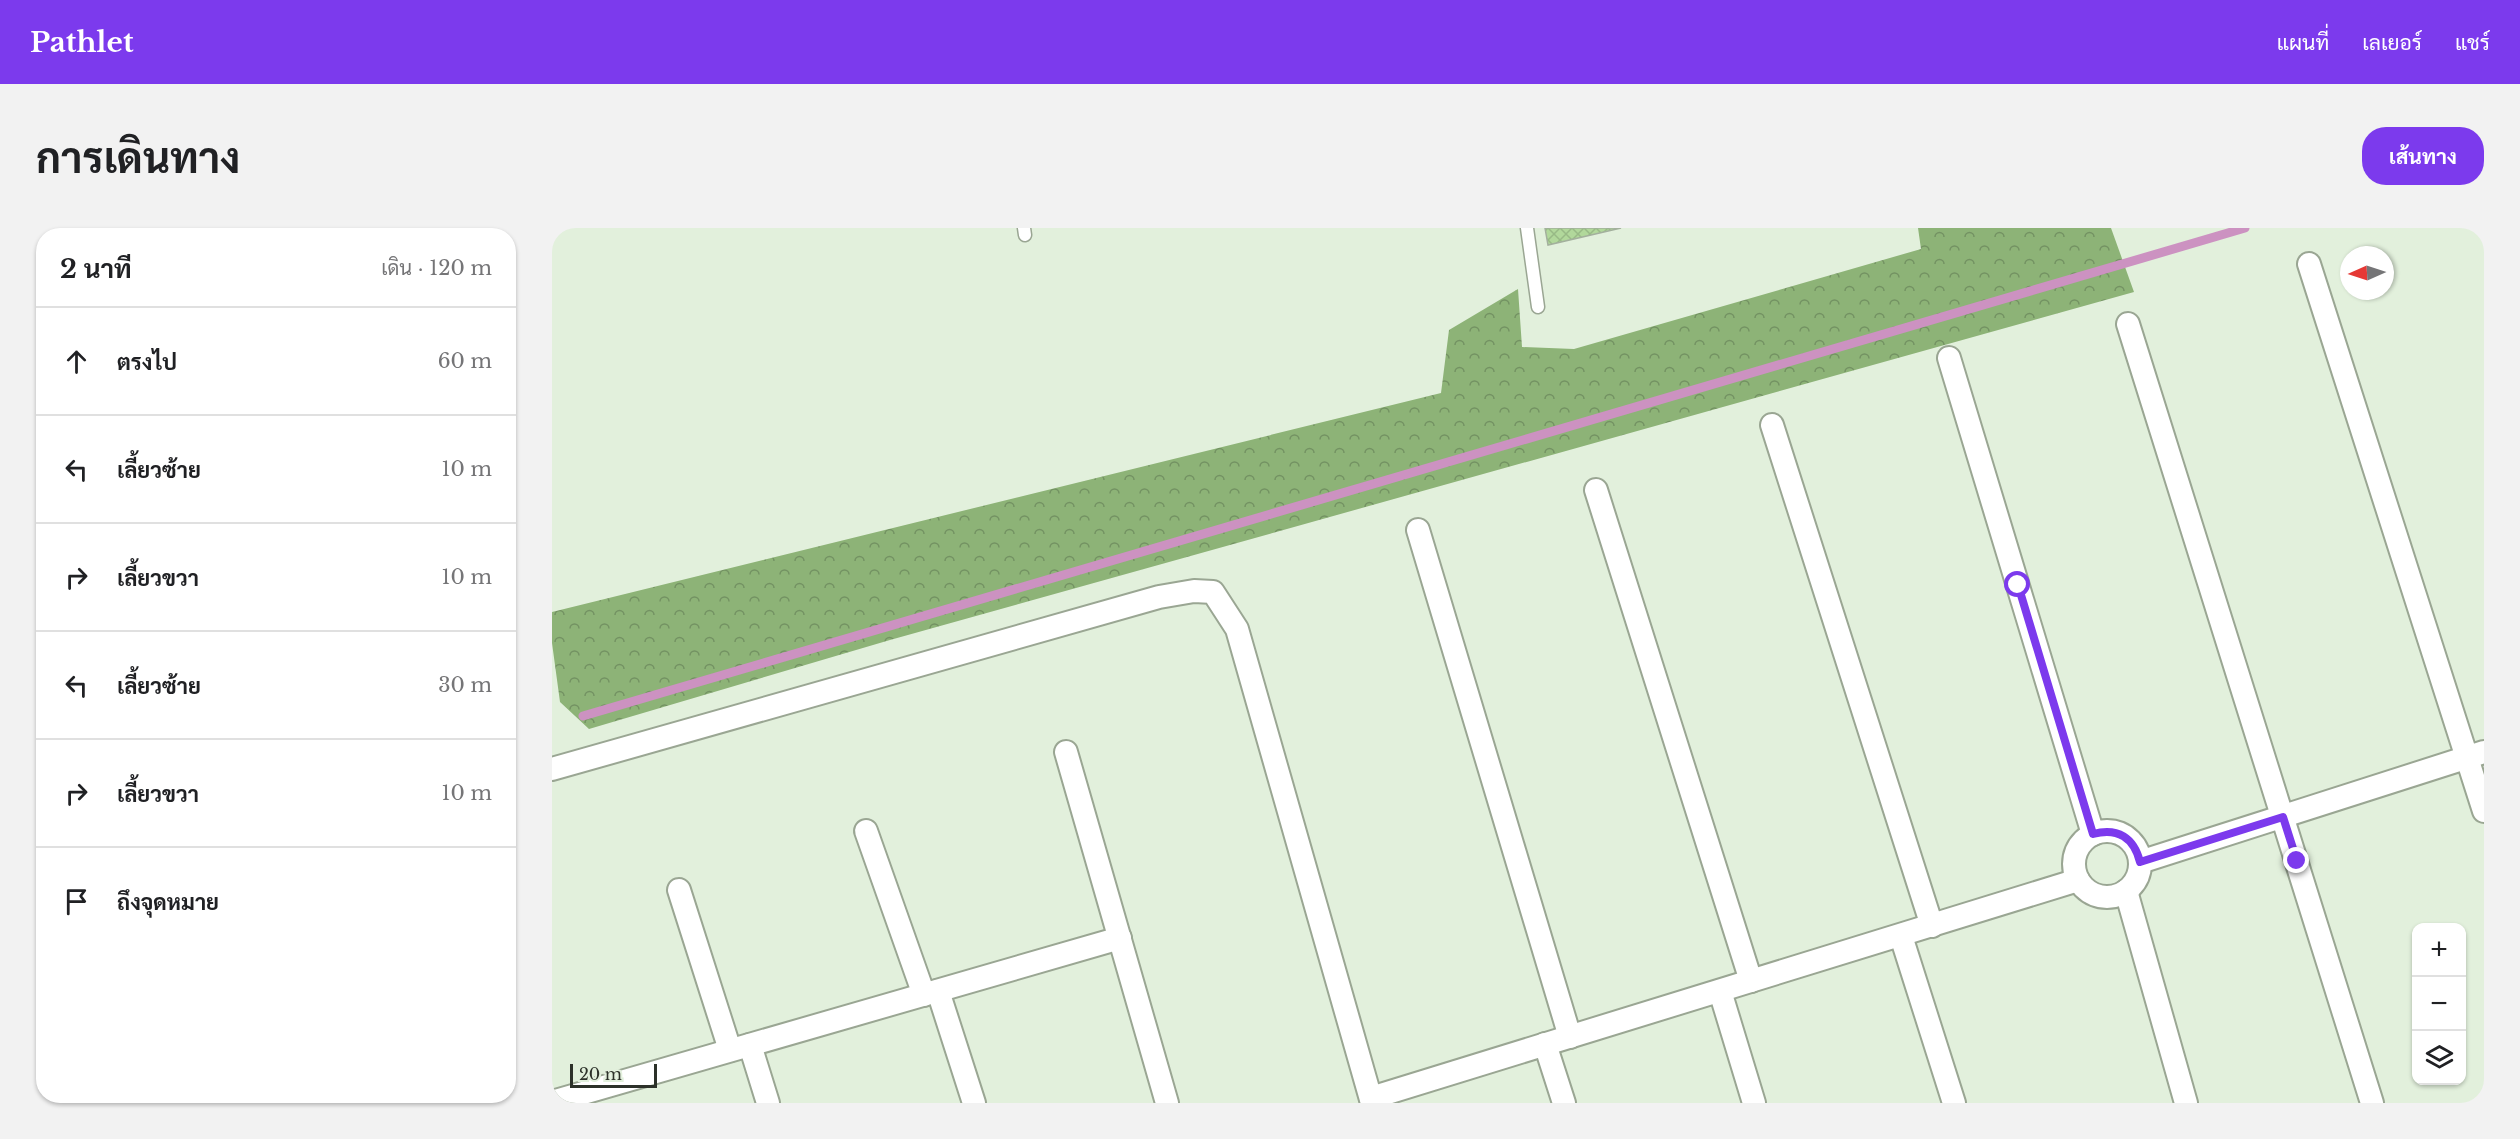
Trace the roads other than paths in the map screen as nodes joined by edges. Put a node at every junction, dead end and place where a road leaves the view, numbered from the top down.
1 (1527, 228) edge
2 (2308, 264) dead end
3 (1538, 307) dead end
4 (2128, 324) dead end
5 (1949, 358) dead end
6 (1772, 425) dead end
7 (1596, 490) dead end
8 (1418, 530) dead end
9 (1066, 752) dead end
10 (2475, 755) edge
11 (552, 770) edge
12 (2484, 811) edge
13 (2283, 817) junction
14 (866, 831) dead end
15 (2093, 834) junction
16 (2140, 862) junction
17 (2078, 880) junction
18 (679, 890) dead end
19 (2126, 891) junction
20 (1932, 926) junction
21 (1901, 936) junction
22 (1120, 938) junction
23 (1751, 981) junction
24 (1720, 991) junction
25 (931, 993) junction
26 (1570, 1037) junction
27 (1545, 1044) junction
28 (740, 1048) junction
29 (1371, 1100) edge
30 (564, 1101) edge
31 (768, 1103) edge
32 (974, 1103) edge
33 (1167, 1103) edge
34 (1564, 1103) edge
35 (1754, 1103) edge
36 (1954, 1103) edge
37 (2186, 1103) edge
38 (2372, 1103) edge

1 - 3 lane
2 - 10 street
4 - 13 street
5 - 15 street
6 - 20 street
7 - 23 street
8 - 26 street
9 - 22 street
10 - 12 street
10 - 13 street
11 - 29 street
13 - 16 street
13 - 38 street
14 - 25 street
15 - 16 street
15 - 17 street
16 - 19 street
17 - 19 street
17 - 20 street
18 - 28 street
19 - 37 street
20 - 21 street
21 - 23 street
21 - 36 street
22 - 25 street
22 - 33 street
23 - 24 street
24 - 26 street
24 - 35 street
25 - 28 street
25 - 32 street
26 - 27 street
27 - 29 street
27 - 34 street
28 - 30 street
28 - 31 street

